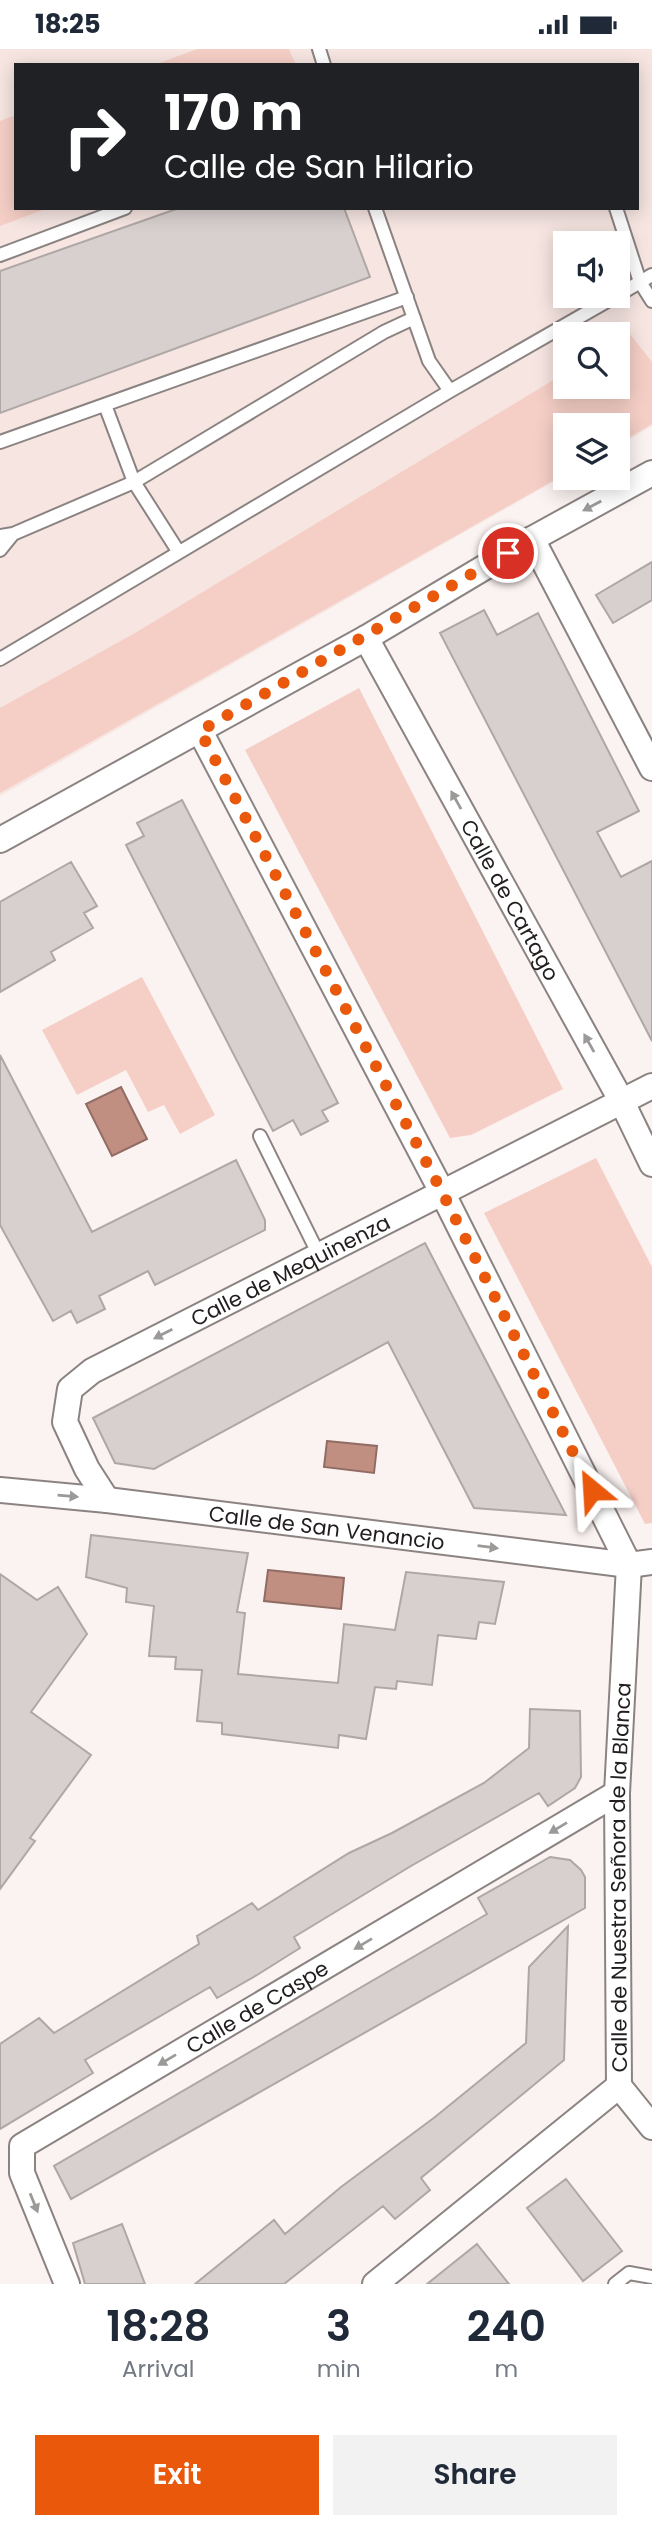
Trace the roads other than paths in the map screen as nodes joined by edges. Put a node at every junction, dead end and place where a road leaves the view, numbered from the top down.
1 (120, 210) edge
2 (376, 210) edge
3 (617, 210) edge
4 (0, 255) edge
5 (646, 279) edge
6 (630, 288) edge
7 (407, 297) junction
8 (652, 301) edge
9 (594, 308) edge
10 (414, 319) junction
11 (450, 391) junction
12 (105, 405) junction
13 (0, 442) edge
14 (649, 481) edge
15 (134, 482) junction
16 (6, 535) edge
17 (532, 539) junction
18 (0, 550) edge
19 (178, 551) junction
20 (366, 638) junction
21 (0, 659) edge
22 (200, 731) junction
23 (652, 768) edge
24 (0, 840) edge
25 (652, 1086) edge
26 (622, 1102) junction
27 (260, 1136) dead end
28 (652, 1164) edge
29 (442, 1192) junction
30 (319, 1255) junction
31 (0, 1490) edge
32 (107, 1500) junction
33 (641, 1563) edge
34 (617, 1793) junction
35 (619, 2086) junction
36 (652, 2127) edge
37 (652, 2277) edge
38 (68, 2284) edge
39 (375, 2284) edge
40 (615, 2284) edge

1 - 4 lane
2 - 7 lane
3 - 5 lane
5 - 6 lane
5 - 8 lane
7 - 10 lane
7 - 12 lane
9 - 11 lane
10 - 11 lane
10 - 15 lane
11 - 19 lane
12 - 13 lane
12 - 15 lane
14 -> 17 street
15 - 16 lane
15 - 19 lane
16 - 18 lane
17 - 20 street
17 - 23 street
19 - 21 lane
20 - 22 street
26 -> 20 street, Calle de Cartago
22 - 24 street
22 - 29 street
25 - 26 street, Calle de Mequinenza
26 - 28 street, Calle de Cartago
26 - 29 street, Calle de Mequinenza
27 - 30 lane
29 - 30 street, Calle de Mequinenza
29 - 33 street
30 -> 32 street, Calle de Mequinenza
31 -> 32 street, Calle de San Venancio
32 -> 33 street, Calle de San Venancio
33 - 34 street, Calle de Nuestra Señora de la Blanca
34 - 35 street, Calle de Nuestra Señora de la Blanca
34 -> 38 street, Calle de Caspe
35 - 36 street
35 - 39 street, Calle de Nuestra Señora de la Blanca
37 - 40 lane

